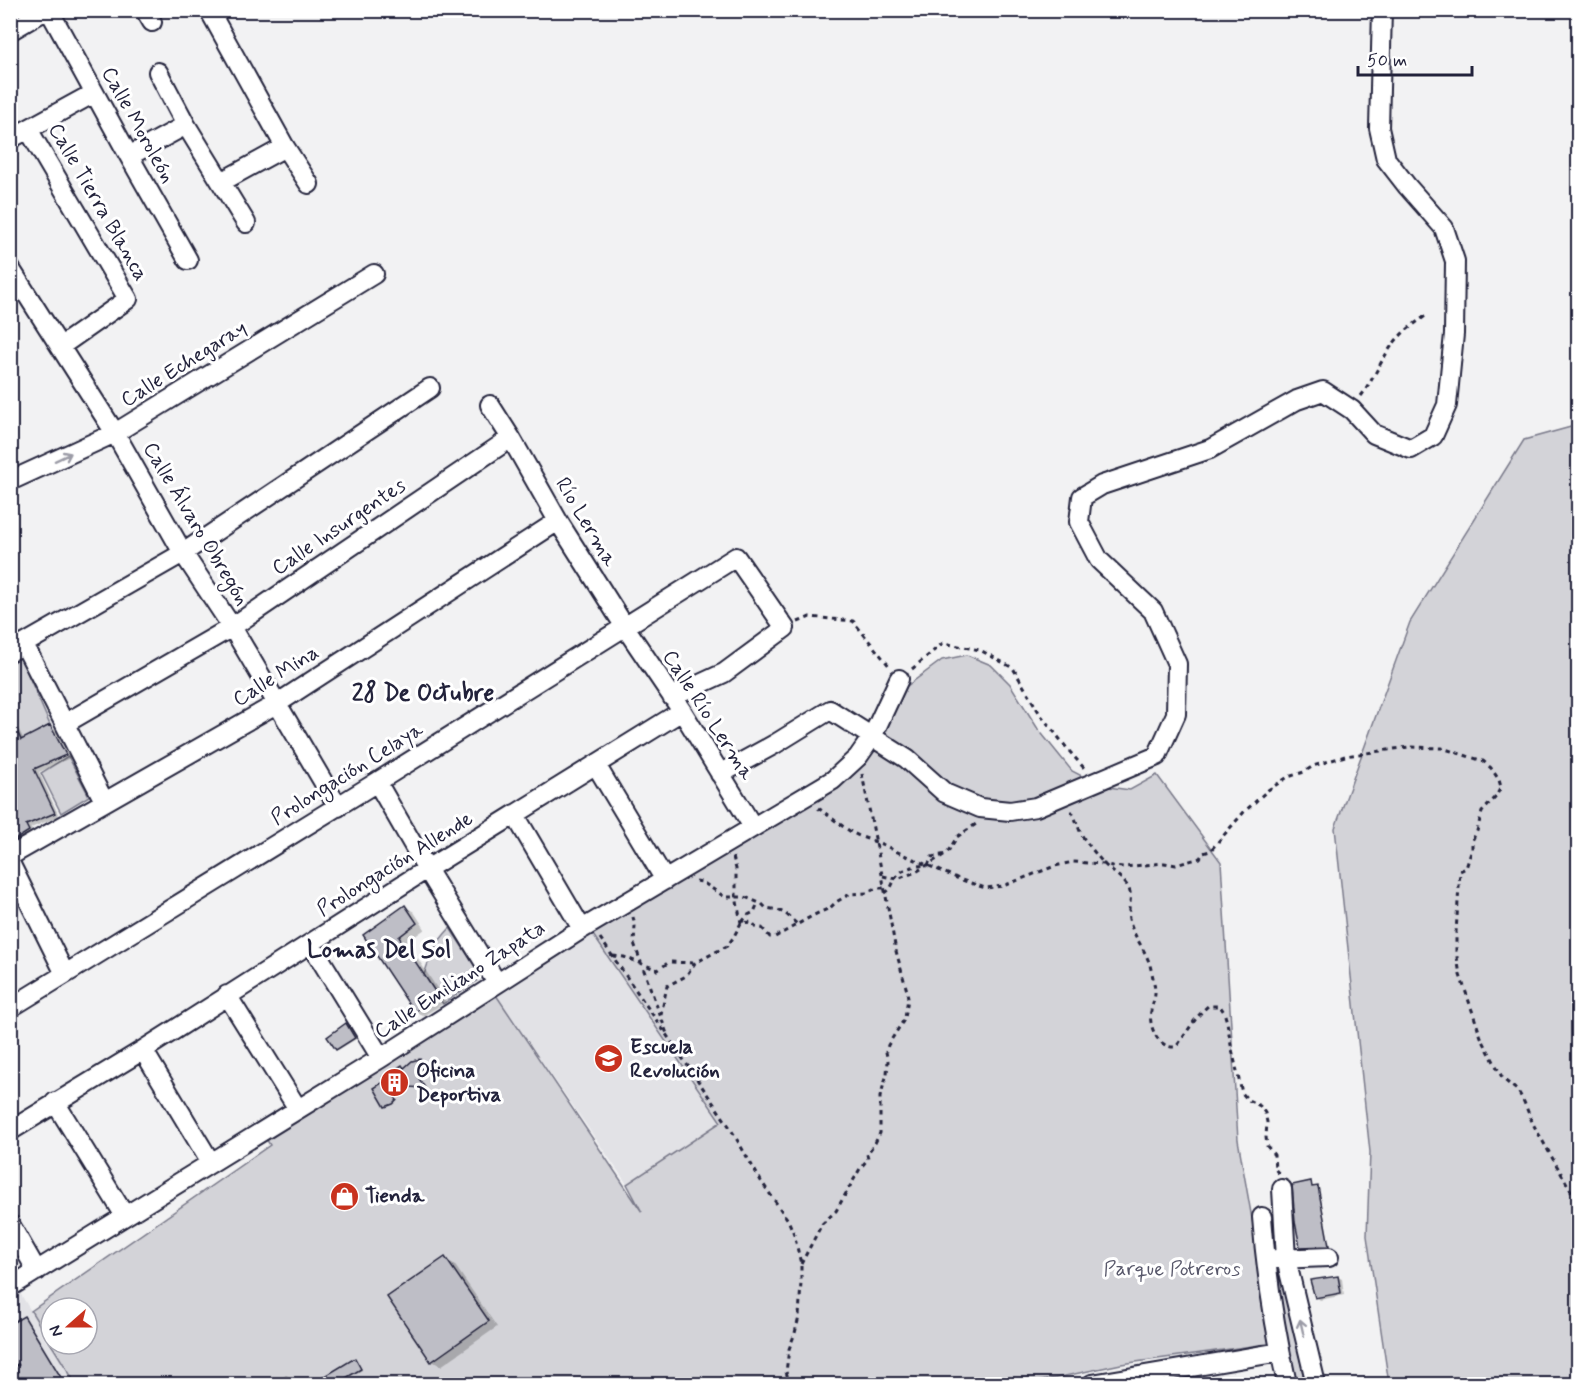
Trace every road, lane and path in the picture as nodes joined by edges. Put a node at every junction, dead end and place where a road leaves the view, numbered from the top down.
1 (209, 10) edge
2 (1382, 10) edge
3 (41, 12) edge
4 (10, 31) edge
5 (158, 72) dead end
6 (94, 93) junction
7 (186, 125) junction
8 (28, 129) junction
9 (10, 139) edge
10 (285, 147) junction
11 (129, 156) junction
12 (221, 182) junction
13 (309, 184) dead end
14 (246, 223) dead end
15 (188, 260) dead end
16 (11, 268) edge
17 (374, 274) dead end
18 (1428, 314) dead end
19 (61, 346) junction
20 (430, 388) dead end
21 (490, 405) dead end
22 (1352, 410) junction
23 (115, 433) junction
24 (511, 438) junction
25 (10, 481) edge
26 (558, 521) junction
27 (183, 553) junction
28 (232, 627) junction
29 (625, 627) junction
30 (785, 628) junction
31 (17, 648) edge
32 (899, 679) junction
33 (278, 703) junction
34 (677, 704) junction
35 (66, 723) junction
36 (872, 737) junction
37 (858, 757) junction
38 (596, 765) junction
39 (720, 774) junction
40 (377, 782) junction
41 (1096, 782) junction
42 (803, 798) junction
43 (1054, 799) junction
44 (105, 801) junction
45 (338, 807) junction
46 (992, 809) junction
47 (515, 815) junction
48 (753, 827) junction
49 (728, 842) junction
50 (876, 843) junction
51 (10, 856) edge
52 (10, 863) edge
53 (1104, 864) junction
54 (928, 865) junction
55 (427, 868) junction
56 (681, 870) junction
57 (882, 875) junction
58 (895, 878) junction
59 (664, 880) junction
60 (885, 890) junction
61 (736, 896) junction
62 (631, 900) junction
63 (758, 903) junction
64 (741, 923) junction
65 (797, 924) junction
66 (585, 927) junction
67 (311, 944) junction
68 (613, 956) junction
69 (695, 963) junction
70 (641, 964) junction
71 (65, 974) junction
72 (497, 983) junction
73 (227, 996) junction
74 (10, 1008) edge
75 (661, 1015) junction
76 (669, 1038) junction
77 (143, 1050) junction
78 (381, 1058) junction
79 (55, 1102) junction
80 (298, 1109) junction
81 (10, 1131) edge
82 (211, 1163) junction
83 (1282, 1189) joint
84 (1578, 1203) edge
85 (125, 1216) junction
86 (1262, 1217) dead end
87 (10, 1224) edge
88 (1329, 1257) dead end
89 (1286, 1258) junction
90 (1265, 1259) junction
91 (801, 1264) junction
92 (37, 1271) junction
93 (10, 1287) edge
94 (1280, 1352) junction
95 (19, 1364) dead end
96 (24, 1384) edge
97 (790, 1384) edge
98 (1092, 1384) edge
99 (1287, 1384) edge
100 (1316, 1384) edge

1 - 10 street
2 - 22 street
3 - 4 street
3 - 6 street, Calle Moroleón
5 - 7 street
6 - 8 street
6 - 11 street, Calle Moroleón
7 - 11 street
7 - 12 street
8 - 9 street
8 - 19 street, Calle Tierra Blanca
10 - 12 street
10 - 13 street
11 - 15 street, Calle Moroleón
12 - 14 street
16 - 19 street, Calle Álvaro Obregón
17 - 23 street, Calle Echegaray
18 - 22 path
19 - 23 street, Calle Álvaro Obregón
20 - 27 street
21 - 24 street, Río Lerma
22 - 41 street
25 -> 23 street, Calle Echegaray
23 - 27 street, Calle Álvaro Obregón
24 - 26 street, Río Lerma
24 - 28 street, Calle Insurgentes
26 - 29 street, Río Lerma
26 - 33 street, Calle Mina
27 - 28 street, Calle Álvaro Obregón
27 - 31 street
28 - 33 street, Calle Álvaro Obregón
28 - 35 street, Calle Insurgentes
29 - 30 street, Prolongación Celaya
29 - 34 street, Calle Río Lerma
29 - 40 street, Prolongación Celaya
30 - 32 path
30 - 34 street, Prolongación Allende
31 - 35 street
32 - 36 street, Calle Emiliano Zapata
32 - 41 path
33 - 44 street, Calle Mina
33 - 45 street, Calle Álvaro Obregón
34 - 38 street, Prolongación Allende
34 - 39 street, Calle Río Lerma
35 - 44 street
36 - 37 street, Calle Emiliano Zapata
36 - 39 street
36 - 46 street
37 - 42 street, Calle Emiliano Zapata
37 - 50 path
38 - 47 street, Prolongación Allende
38 - 59 street
39 - 48 street, Calle Río Lerma
40 - 45 street, Prolongación Celaya
40 - 55 street
41 - 43 street
42 - 48 street, Calle Emiliano Zapata
42 - 50 path
43 - 46 street
43 - 53 path
44 - 51 street, Calle Mina
45 - 71 street, Prolongación Celaya
46 - 54 path
47 - 55 street, Prolongación Allende
47 - 66 street
48 - 49 street, Calle Emiliano Zapata
49 - 56 street, Calle Emiliano Zapata
49 - 61 path
50 - 54 path
50 - 57 path
52 - 71 street
53 - 54 path
53 - 83 path
53 - 84 path
54 - 58 path
54 - 58 path
55 - 67 street, Prolongación Allende
55 - 72 street
56 - 59 street, Calle Emiliano Zapata
56 - 61 path
57 - 58 path
57 - 60 path
58 - 60 path
59 - 62 street, Calle Emiliano Zapata
60 - 65 path
60 - 91 path
61 - 63 path
61 - 64 path
62 - 66 street, Calle Emiliano Zapata
62 - 70 path
63 - 64 path
63 - 65 path
64 - 65 path
64 - 69 path
66 - 68 path
66 - 72 street, Calle Emiliano Zapata
67 - 73 street, Prolongación Allende
67 - 78 street
68 - 70 path
68 - 76 path
69 - 70 path
69 - 75 path
70 - 75 path
71 - 74 street, Prolongación Celaya
72 - 78 street, Calle Emiliano Zapata
73 - 77 street, Prolongación Allende
73 - 80 street
75 - 76 path
76 - 91 path
77 - 79 street, Prolongación Allende
77 - 82 street
78 - 80 street, Calle Emiliano Zapata
79 - 81 street, Prolongación Allende
79 - 85 street
80 - 82 street, Calle Emiliano Zapata
82 - 85 street, Calle Emiliano Zapata
83 - 89 street
85 - 92 street, Calle Emiliano Zapata
86 - 90 street
87 - 92 street
88 - 89 street
89 - 90 street
100 -> 89 street
90 - 94 street
91 - 97 path
92 - 93 street, Calle Emiliano Zapata
94 - 98 street
94 - 99 street
95 - 96 path

